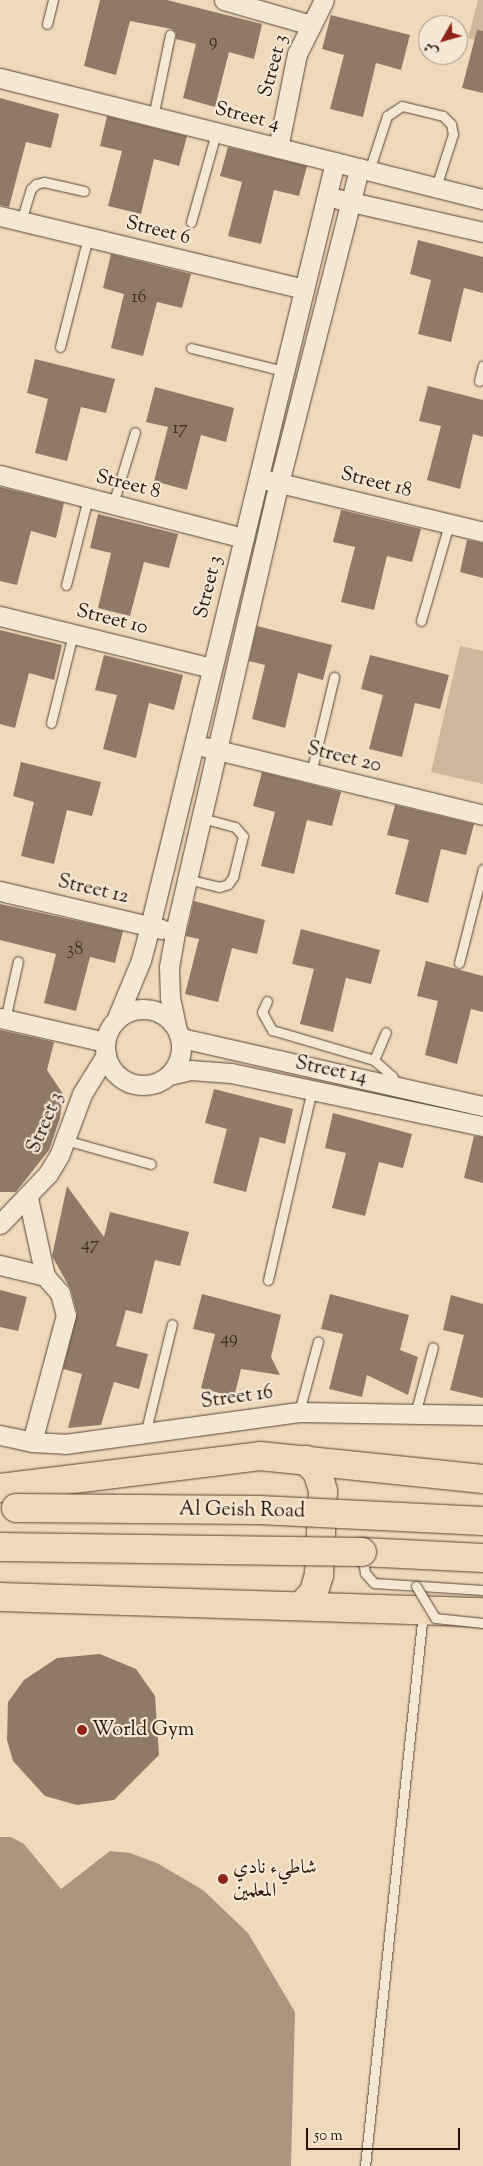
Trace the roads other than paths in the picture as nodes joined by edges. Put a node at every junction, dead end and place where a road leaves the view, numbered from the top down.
1 (53, 0) edge
2 (224, 0) edge
3 (324, 0) edge
4 (47, 24) dead end
5 (311, 25) junction
6 (170, 35) dead end
7 (0, 78) edge
8 (153, 116) junction
9 (216, 133) junction
10 (278, 148) junction
11 (335, 162) junction
12 (364, 169) junction
13 (436, 187) junction
14 (84, 191) dead end
15 (327, 197) junction
16 (483, 199) edge
17 (350, 202) junction
18 (0, 216) edge
19 (21, 222) junction
20 (191, 222) dead end
21 (483, 232) edge
22 (88, 237) junction
23 (304, 289) junction
24 (292, 341) junction
25 (314, 346) junction
26 (60, 347) dead end
27 (191, 348) dead end
28 (483, 364) edge
29 (284, 371) junction
30 (479, 381) dead end
31 (135, 432) dead end
32 (0, 475) edge
33 (258, 478) junction
34 (279, 483) junction
35 (88, 498) junction
36 (114, 504) junction
37 (449, 524) junction
38 (483, 532) edge
39 (244, 538) junction
40 (66, 585) dead end
41 (0, 616) edge
42 (421, 621) dead end
43 (73, 634) junction
44 (212, 668) junction
45 (334, 677) dead end
46 (51, 723) dead end
47 (194, 745) junction
48 (216, 750) junction
49 (311, 773) junction
50 (483, 815) edge
51 (201, 818) junction
52 (483, 869) edge
53 (187, 880) junction
54 (0, 891) edge
55 (150, 926) junction
56 (175, 932) junction
57 (18, 961) dead end
58 (459, 963) dead end
59 (267, 1001) dead end
60 (117, 1018) junction
61 (3, 1019) edge
62 (178, 1032) junction
63 (386, 1032) dead end
64 (105, 1048) junction
65 (374, 1060) junction
66 (170, 1075) junction
67 (397, 1086) junction
68 (312, 1090) junction
69 (483, 1106) edge
70 (483, 1126) edge
71 (65, 1140) junction
72 (151, 1164) dead end
73 (28, 1198) junction
74 (0, 1224) edge
75 (0, 1265) edge
76 (45, 1276) junction
77 (268, 1280) dead end
78 (172, 1324) dead end
79 (318, 1341) dead end
80 (433, 1346) dead end
81 (299, 1412) junction
82 (416, 1414) junction
83 (483, 1416) edge
84 (145, 1434) junction
85 (0, 1435) edge
86 (32, 1442) junction
87 (306, 1460) junction
88 (483, 1479) edge
89 (5, 1501) edge
90 (483, 1521) edge
91 (0, 1547) edge
92 (362, 1552) junction
93 (483, 1558) edge
94 (483, 1590) edge
95 (0, 1597) edge
96 (420, 1597) junction
97 (303, 1604) junction
98 (483, 1612) edge
99 (483, 1623) edge
100 (365, 2166) edge

1 - 4 lane
2 - 5 street
3 - 5 street, Street 3
5 - 10 street, Street 3
6 - 8 lane
7 - 8 street, Street 4
8 - 9 street, Street 4
9 - 10 street, Street 4
9 - 20 lane
10 - 11 street, Street 4
11 - 12 street, Street 4
11 - 15 street, Street 3
12 - 13 street, Street 4
12 - 13 lane
12 - 17 street
13 - 16 street, Street 4
14 - 19 lane
15 - 17 street
15 - 23 street, Street 3
17 - 21 street
17 - 25 street
18 - 19 street, Street 6
19 - 22 street, Street 6
22 - 23 street, Street 6
22 - 26 lane
23 - 24 street, Street 3
24 - 25 street
24 - 29 street, Street 3
25 - 34 street
27 - 29 lane
28 - 30 lane
29 - 33 street, Street 3
31 - 36 lane
32 - 35 street, Street 8
33 - 34 street, Street 18
33 - 39 street, Street 3
34 - 37 street, Street 18
34 - 48 street
35 - 36 street, Street 8
35 - 40 lane
36 - 39 street, Street 8
37 - 38 street, Street 18
37 - 42 lane
39 - 44 street, Street 3
41 - 43 street, Street 10
43 - 44 street, Street 10
43 - 46 lane
44 - 47 street, Street 3
45 - 49 lane
47 - 48 street, Street 20
47 - 55 street, Street 3
48 - 49 street, Street 20
48 - 51 street
49 - 50 street, Street 20
51 - 53 street
51 - 53 lane
52 - 58 lane
53 - 56 street
54 - 55 street, Street 12
55 - 56 street, Street 12
55 - 60 street, Street 3
56 - 62 street
57 - 61 lane
59 - 65 lane
60 - 62 street
60 - 64 street
61 - 64 street
62 - 66 street
62 - 67 street, Street 14
63 - 65 lane
64 - 66 street
64 - 71 street, Street 3
65 - 67 lane
66 - 68 street, Street 14
67 - 69 street, Street 14
68 - 70 street, Street 14
68 - 77 lane
71 - 72 lane
71 - 73 street, Street 3
73 - 74 street, Street 3
73 - 76 street
75 - 76 street
76 - 86 street
78 - 84 lane
79 - 81 lane
80 - 82 lane
81 - 82 street, Street 16
81 - 84 street, Street 16
82 - 83 street, Street 16
84 - 86 street, Street 16
85 - 86 street, Street 16
87 - 88 highway
87 - 89 highway
87 - 97 highway
89 - 90 highway, Al Geish Road, bridge
91 - 92 highway, Al Geish Road, bridge
92 - 93 highway, Al Geish Road
92 - 96 lane
94 - 96 lane
95 - 97 highway
96 - 97 highway
96 - 98 highway
96 - 99 lane, bridge
96 - 100 lane

